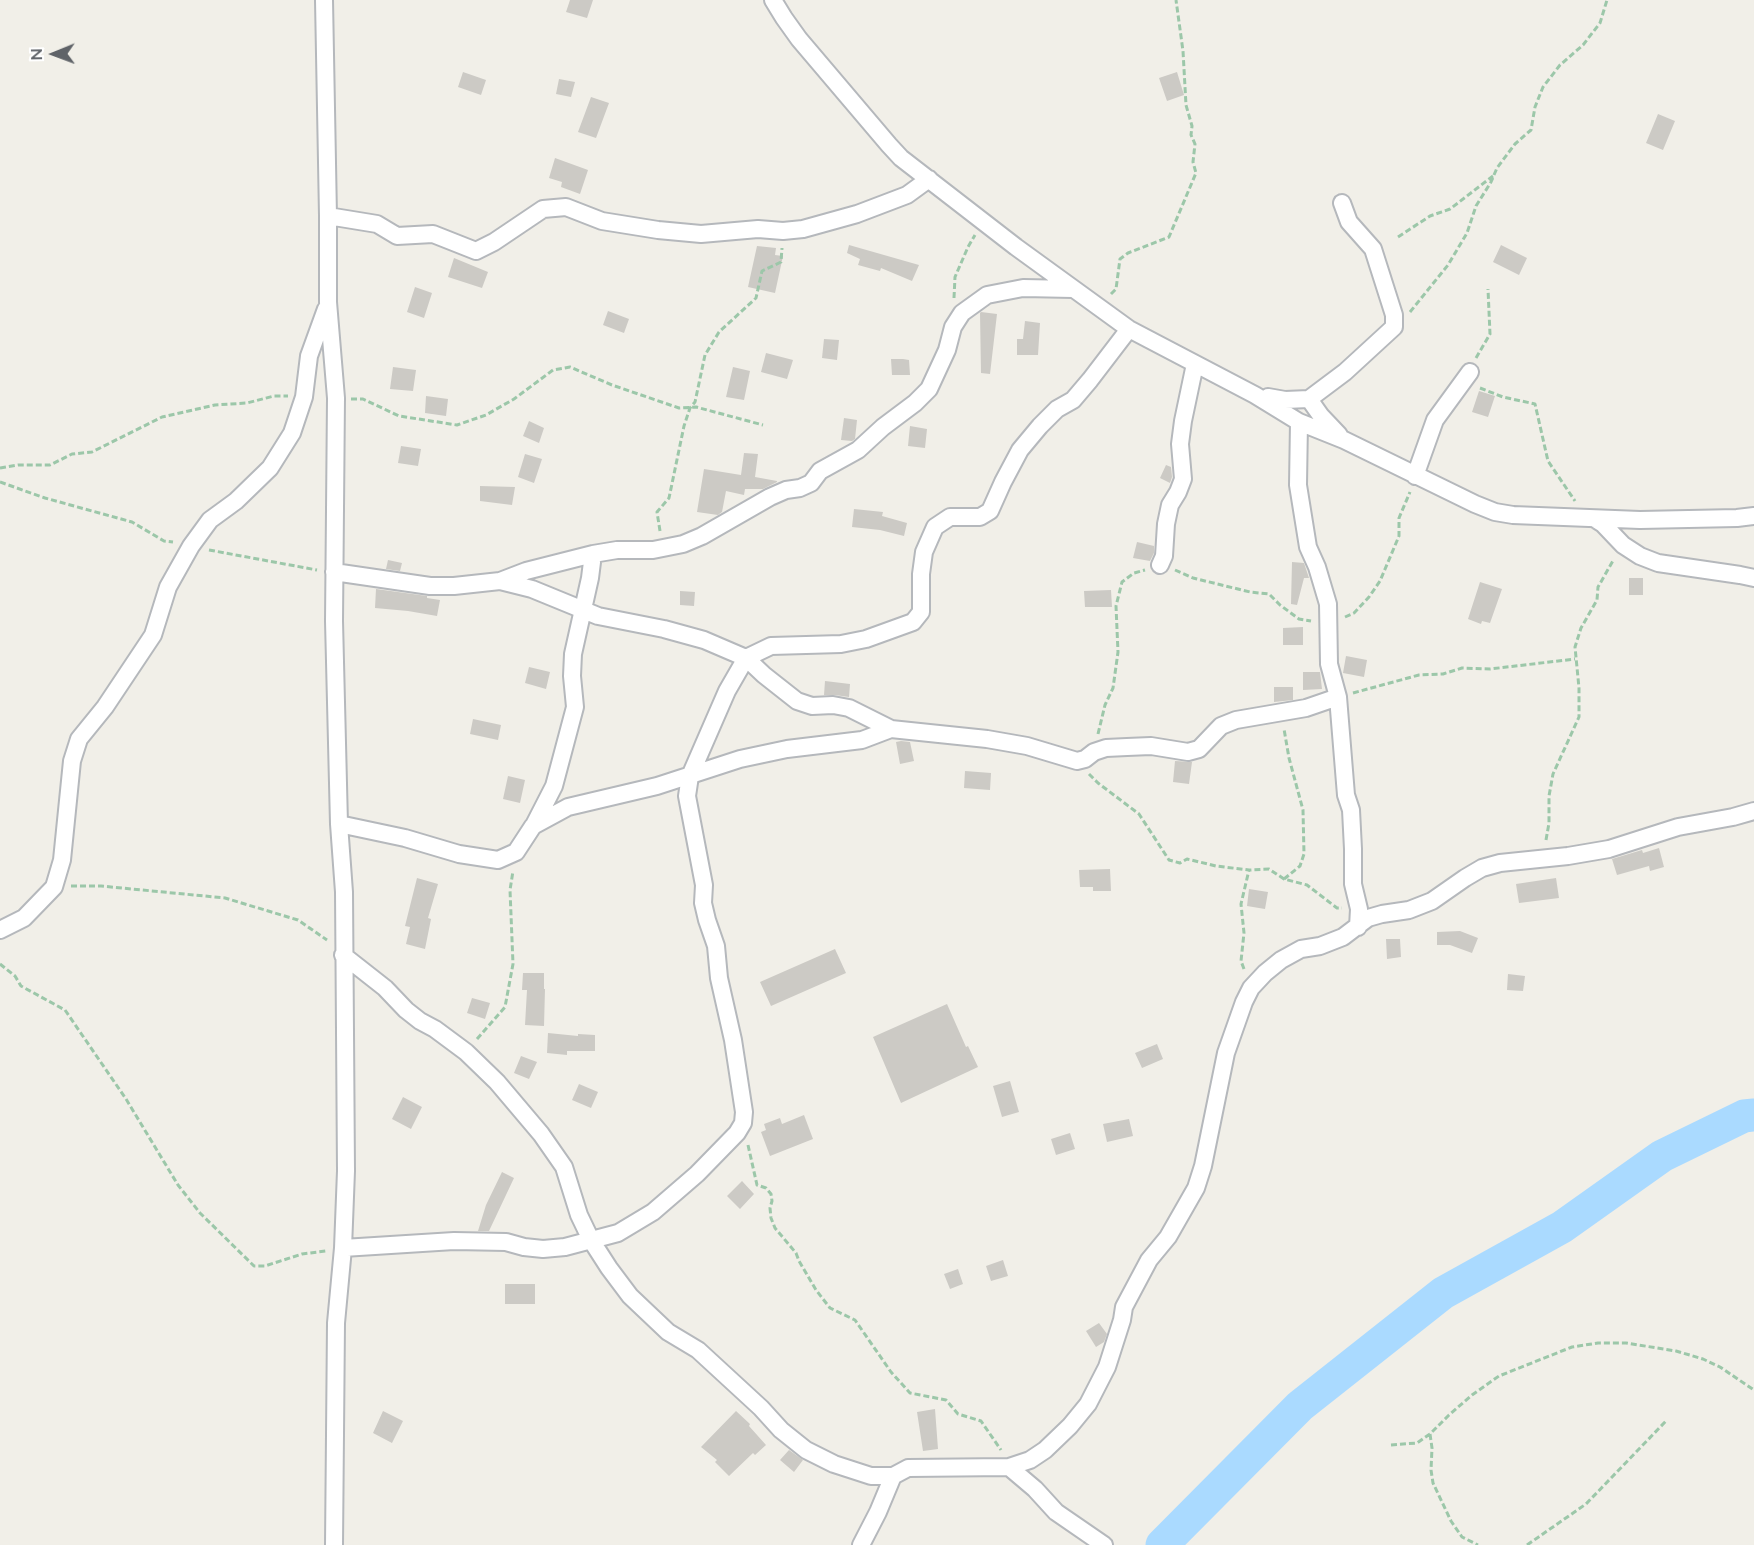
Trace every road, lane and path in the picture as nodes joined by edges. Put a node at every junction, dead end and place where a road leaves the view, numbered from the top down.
1 (324, 0) edge
2 (773, 0) edge
3 (1176, 0) edge
4 (1607, 0) edge
5 (1494, 175) junction
6 (929, 178) junction
7 (1342, 203) dead end
8 (328, 216) junction
9 (984, 221) junction
10 (783, 231) junction
11 (1398, 237) dead end
12 (1073, 289) junction
13 (1488, 289) dead end
14 (328, 302) junction
15 (1096, 306) junction
16 (953, 327) junction
17 (1394, 327) junction
18 (1129, 329) junction
19 (1195, 364) junction
20 (1467, 378) junction
21 (1255, 395) junction
22 (304, 397) junction
23 (336, 398) junction
24 (1309, 399) junction
25 (690, 408) junction
26 (1299, 422) junction
27 (763, 426) dead end
28 (1344, 440) junction
29 (0, 468) edge
30 (1415, 476) junction
31 (0, 482) edge
32 (1754, 516) edge
33 (1590, 518) junction
34 (1623, 545) junction
35 (190, 546) junction
36 (653, 550) junction
37 (593, 554) junction
38 (1160, 565) junction
39 (334, 572) junction
40 (1754, 578) edge
41 (500, 581) junction
42 (582, 610) junction
43 (1329, 625) junction
44 (746, 658) junction
45 (1575, 658) junction
46 (1338, 697) junction
47 (1282, 713) junction
48 (891, 729) junction
49 (1094, 752) junction
50 (1077, 761) junction
51 (690, 776) junction
52 (1754, 811) edge
53 (339, 824) junction
54 (533, 826) junction
55 (516, 852) junction
56 (1543, 859) junction
57 (1249, 870) junction
58 (1284, 879) junction
59 (54, 887) junction
60 (1359, 909) junction
61 (1358, 927) junction
62 (0, 930) edge
63 (344, 955) junction
64 (0, 964) edge
65 (1251, 988) junction
66 (466, 1052) junction
67 (743, 1123) junction
68 (591, 1240) junction
69 (343, 1248) junction
70 (1754, 1390) edge
71 (1666, 1421) dead end
72 (1430, 1434) junction
73 (1391, 1445) dead end
74 (1009, 1467) junction
75 (893, 1476) junction
76 (334, 1545) edge
77 (861, 1545) edge
78 (1104, 1545) edge
79 (1478, 1545) edge
80 (1527, 1545) edge

1 - 8 street
2 - 6 street
3 - 15 path
4 - 5 path
5 - 11 path
5 - 17 path
6 - 9 street
6 - 10 street
7 - 17 street
8 - 10 street
8 - 14 street
9 - 12 street
9 - 16 path
10 - 25 path
12 - 15 street
12 - 16 street
13 - 20 path
14 - 22 street
14 - 23 street
15 - 18 street
16 - 36 street
17 - 24 street
18 - 19 street
18 - 44 street
19 - 21 street
19 - 38 street
20 - 30 street
20 - 33 path
21 - 24 street
21 - 26 street
22 - 29 path
22 - 35 street
23 - 25 path
23 - 39 street
24 - 28 street
25 - 27 path
25 - 36 path
26 - 28 street
26 - 43 street
28 - 30 street
30 - 33 street
30 - 43 path
31 - 35 path
32 - 33 street
33 - 34 street
34 - 40 street
34 - 45 path
35 - 39 path
35 - 59 street
36 - 37 street
37 - 41 street
37 - 42 street
38 - 43 path
38 - 49 path
39 - 41 street
39 - 53 street
41 - 42 street
42 - 44 street
42 - 54 street
43 - 46 street
44 - 48 street
44 - 51 street
45 - 46 path
45 - 56 path
46 - 47 street
46 - 60 street
47 - 49 street
47 - 58 path
48 - 50 street
48 - 51 street
49 - 50 street
50 - 57 path
51 - 54 street
51 - 67 street
52 - 56 street
53 - 55 street
53 - 63 street
54 - 55 street
55 - 66 path
56 - 61 street
57 - 58 path
57 - 65 path
58 - 60 path
59 - 62 street
59 - 63 path
60 - 61 street
61 - 65 street
63 - 66 street
63 - 69 street
64 - 69 path
65 - 74 street
66 - 68 street
67 - 68 street
67 - 74 path
68 - 69 street
68 - 75 street
69 - 76 street
70 - 72 path
71 - 80 path
72 - 73 path
72 - 79 path
74 - 75 street
74 - 78 street
75 - 77 street

